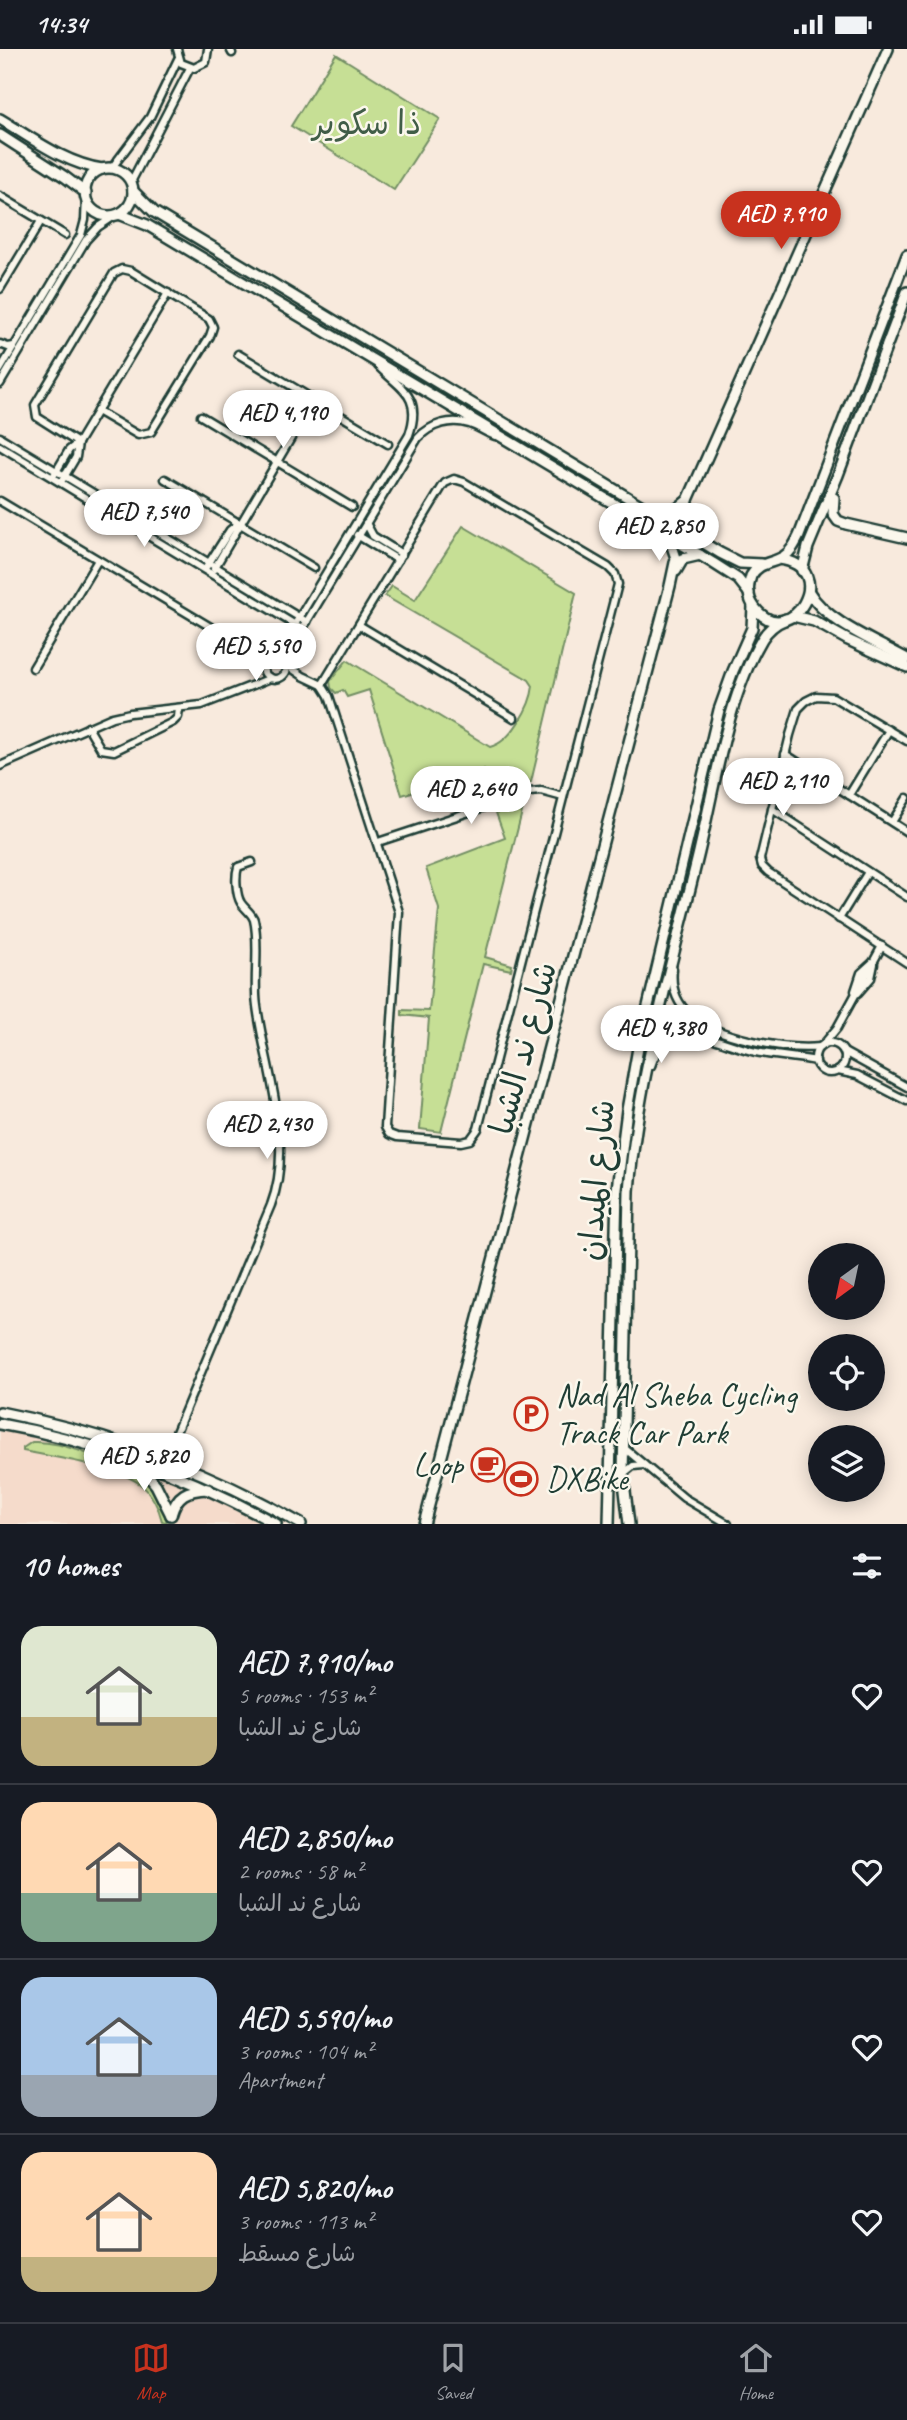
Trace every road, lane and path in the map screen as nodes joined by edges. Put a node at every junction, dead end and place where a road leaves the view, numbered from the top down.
1 (177, 49) edge
2 (208, 49) edge
3 (888, 49) edge
4 (178, 59) junction
5 (190, 68) junction
6 (0, 119) edge
7 (0, 135) edge
8 (107, 169) junction
9 (132, 186) junction
10 (86, 195) junction
11 (0, 196) edge
12 (118, 215) junction
13 (41, 221) junction
14 (65, 235) dead end
15 (907, 255) edge
16 (0, 289) edge
17 (907, 292) edge
18 (168, 293) junction
19 (0, 344) edge
20 (14, 347) junction
21 (238, 354) dead end
22 (0, 355) edge
23 (372, 359) junction
24 (5, 362) junction
25 (0, 370) edge
26 (0, 384) edge
27 (314, 399) junction
28 (97, 411) junction
29 (201, 416) dead end
30 (0, 437) edge
31 (500, 437) junction
32 (78, 443) junction
33 (388, 444) dead end
34 (0, 446) edge
35 (276, 461) junction
36 (55, 475) junction
37 (838, 475) junction
38 (62, 479) junction
39 (165, 479) dead end
40 (372, 499) junction
41 (688, 500) junction
42 (0, 501) edge
43 (352, 507) dead end
44 (657, 514) junction
45 (239, 523) junction
46 (366, 523) junction
47 (692, 535) junction
48 (358, 536) junction
49 (669, 537) junction
50 (907, 538) edge
51 (700, 555) junction
52 (400, 557) junction
53 (779, 559) junction
54 (99, 560) junction
55 (762, 564) junction
56 (210, 568) junction
57 (314, 568) dead end
58 (802, 571) junction
59 (670, 586) junction
60 (809, 592) junction
61 (749, 593) junction
62 (754, 606) junction
63 (790, 617) junction
64 (297, 621) junction
65 (304, 625) junction
66 (359, 625) junction
67 (249, 650) junction
68 (271, 655) junction
69 (907, 659) edge
70 (287, 663) junction
71 (263, 666) junction
72 (907, 667) edge
73 (33, 668) dead end
74 (303, 676) junction
75 (281, 677) junction
76 (271, 678) junction
77 (250, 685) junction
78 (322, 685) junction
79 (179, 708) junction
80 (514, 717) dead end
81 (88, 727) junction
82 (889, 730) junction
83 (907, 741) edge
84 (785, 754) junction
85 (0, 766) edge
86 (849, 795) junction
87 (563, 797) junction
88 (907, 797) edge
89 (772, 809) junction
90 (892, 822) junction
91 (907, 832) edge
92 (378, 842) junction
93 (252, 862) dead end
94 (869, 872) junction
95 (907, 897) edge
96 (839, 919) junction
97 (674, 946) junction
98 (882, 946) junction
99 (907, 963) edge
100 (837, 1028) junction
101 (821, 1046) junction
102 (842, 1049) junction
103 (816, 1061) junction
104 (838, 1071) junction
105 (907, 1087) edge
106 (640, 1097) junction
107 (907, 1101) edge
108 (0, 1412) edge
109 (0, 1424) edge
110 (623, 1447) junction
111 (167, 1459) junction
112 (135, 1460) junction
113 (646, 1466) junction
114 (169, 1473) junction
115 (623, 1475) junction
116 (209, 1489) junction
117 (276, 1524) edge
118 (301, 1524) edge
119 (424, 1524) edge
120 (609, 1524) edge
121 (629, 1524) edge
122 (728, 1524) edge

1 - 4 street
2 - 5 street
3 - 41 street
4 - 5 street
4 - 8 street
5 - 9 street
6 - 8 street
7 - 10 street
8 - 9 street
8 - 10 street
9 - 12 street
9 - 44 street
10 - 12 street
10 - 20 street
11 - 13 street
12 - 23 street
12 - 26 street
13 - 14 street
13 - 16 street
15 - 53 street
17 - 37 street
18 - 28 street
18 - 28 street
18 - 32 street
19 - 20 street
20 - 24 street
21 - 27 street
22 - 24 street
23 - 31 street
23 - 40 street
24 - 25 street
27 - 33 street
27 - 35 street
28 - 32 street
29 - 35 street
30 - 36 street
31 - 46 street
31 - 49 street
32 - 36 street
32 - 38 street
34 - 36 street
35 - 43 street
35 - 45 street
36 - 38 street
37 - 50 street
37 - 58 street
38 - 56 street
39 - 45 street
40 - 48 street
40 - 64 street
41 - 44 street
41 - 47 street
42 - 54 street
44 - 47 street
45 - 56 street
45 - 57 street
46 - 48 street
46 - 52 street
47 - 55 street
48 - 52 street
48 - 65 street
49 - 51 street
49 - 59 street, شارع ند الشبا
51 - 59 street, شارع ند الشبا
51 - 61 street
52 - 66 street
52 - 87 street
53 - 55 street
53 - 58 street
54 - 67 street
54 - 73 street
55 - 61 street
56 - 64 street
58 - 60 street
59 - 119 street, شارع ند الشبا
60 - 63 street
60 - 69 street
61 - 62 street
62 - 63 street
62 - 120 street, شارع الميدان
63 - 72 street
63 - 97 street, شارع الميدان
64 - 65 street
64 - 68 street
65 - 70 street
66 - 78 street
66 - 80 street
67 - 68 street
67 - 71 street
68 - 70 street
68 - 71 street
70 - 74 street
70 - 75 street
71 - 76 street
71 - 77 street
74 - 75 street
74 - 78 street
75 - 76 street
76 - 77 street
77 - 79 street
78 - 92 street
79 - 81 street
79 - 81 street
81 - 85 street
82 - 83 street
82 - 84 street
82 - 86 street
84 - 86 street
84 - 89 street
86 - 90 street
87 - 92 street
87 - 92 street
88 - 90 street
89 - 94 street
89 - 96 street
90 - 91 street
93 - 111 street
94 - 95 street
94 - 96 street
96 - 98 street
97 - 101 street
97 - 106 street, شارع الميدان
98 - 99 street
98 - 100 street
100 - 101 street
100 - 102 street
101 - 102 street
101 - 103 street
102 - 104 street
102 - 105 street
103 - 104 street
103 - 106 street
104 - 107 street
106 - 110 street, شارع الميدان
108 - 111 street
109 - 112 street
110 - 113 street
110 - 115 street, شارع الميدان
111 - 114 street
111 - 118 street
112 - 114 street
112 - 116 street
113 - 115 street
113 - 122 street
114 - 116 street
115 - 121 street, شارع الميدان
116 - 117 street

